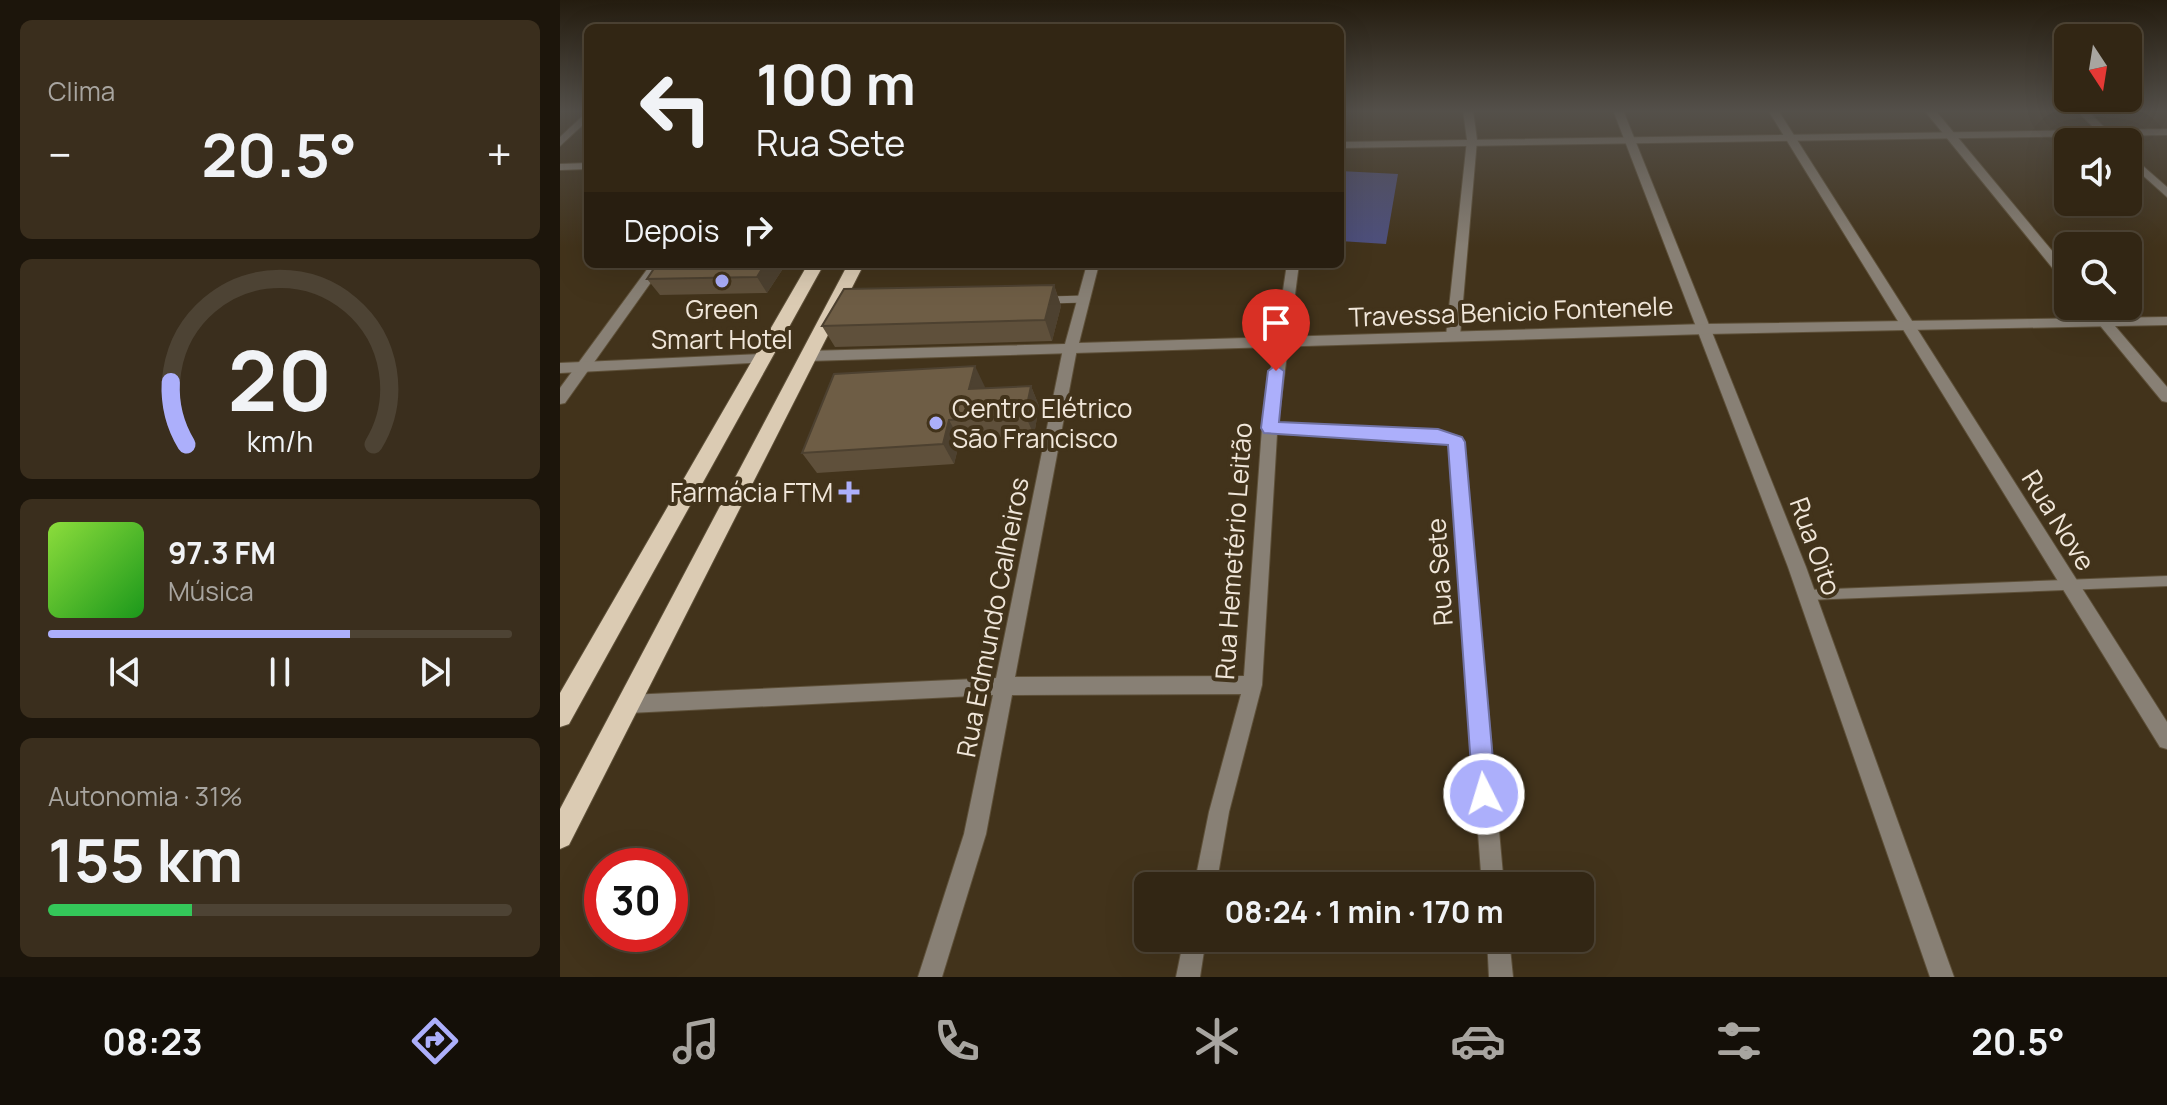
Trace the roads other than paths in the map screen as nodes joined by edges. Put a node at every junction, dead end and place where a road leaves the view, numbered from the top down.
1 (1470, 156) edge
2 (1637, 156) edge
3 (1802, 156) edge
4 (1967, 156) edge
5 (584, 166) edge
6 (560, 167) edge
7 (2142, 169) edge
8 (2167, 193) edge
9 (2054, 261) edge
10 (655, 268) edge
11 (814, 268) edge
12 (855, 268) edge
13 (1092, 268) edge
14 (1292, 268) edge
15 (1085, 299) junction
16 (1035, 300) edge
17 (2103, 321) junction
18 (2167, 321) edge
19 (1908, 326) junction
20 (1706, 329) junction
21 (1453, 336) junction
22 (1280, 342) junction
23 (1070, 349) junction
24 (808, 356) junction
25 (762, 359) junction
26 (584, 367) junction
27 (560, 368) edge
28 (2167, 397) edge
29 (560, 399) edge
30 (1270, 428) junction
31 (2167, 581) edge
32 (2070, 585) junction
33 (1807, 595) junction
34 (1253, 685) junction
35 (1006, 686) junction
36 (629, 704) junction
37 (560, 716) edge
38 (2167, 740) edge
39 (560, 836) edge
40 (1208, 872) edge
41 (1492, 872) edge
42 (1192, 952) edge
43 (1499, 952) edge
44 (930, 977) edge
45 (1188, 977) edge
46 (1501, 977) edge
47 (1942, 977) edge

1 - 21 street
2 - 20 street, Rua Oito
3 - 19 street, Rua Nove
4 - 9 street
5 - 6 street
7 - 8 street
10 - 26 street
11 - 25 main road
12 - 24 main road
13 - 15 street, Rua Edmundo Calheiros
14 - 22 street, Rua Hemetério Leitão
15 - 16 lane
15 - 23 street, Rua Edmundo Calheiros
17 - 18 street, Travessa Benicio Fontenele
17 - 19 street, Travessa Benicio Fontenele
17 - 28 street
19 - 20 street, Travessa Benicio Fontenele
19 - 32 street, Rua Nove
20 - 21 street, Travessa Benicio Fontenele
20 - 33 street, Rua Oito
21 - 22 street, Travessa Benicio Fontenele
22 - 23 street, Travessa Benicio Fontenele
22 - 30 street, Rua Hemetério Leitão
23 - 24 street, Travessa Benicio Fontenele
23 - 35 street, Rua Edmundo Calheiros
24 - 36 main road
25 - 26 street
25 - 37 main road
26 - 27 street
26 - 29 street
30 - 34 street, Rua Hemetério Leitão
30 - 41 street, Rua Sete
31 - 32 lane
32 - 33 lane
32 - 38 street, Rua Nove
33 - 47 street, Rua Oito
34 - 35 street
34 - 40 street, Rua Hemetério Leitão
35 - 36 street
35 - 44 street, Rua Edmundo Calheiros
36 - 39 main road
42 - 45 street
43 - 46 street

